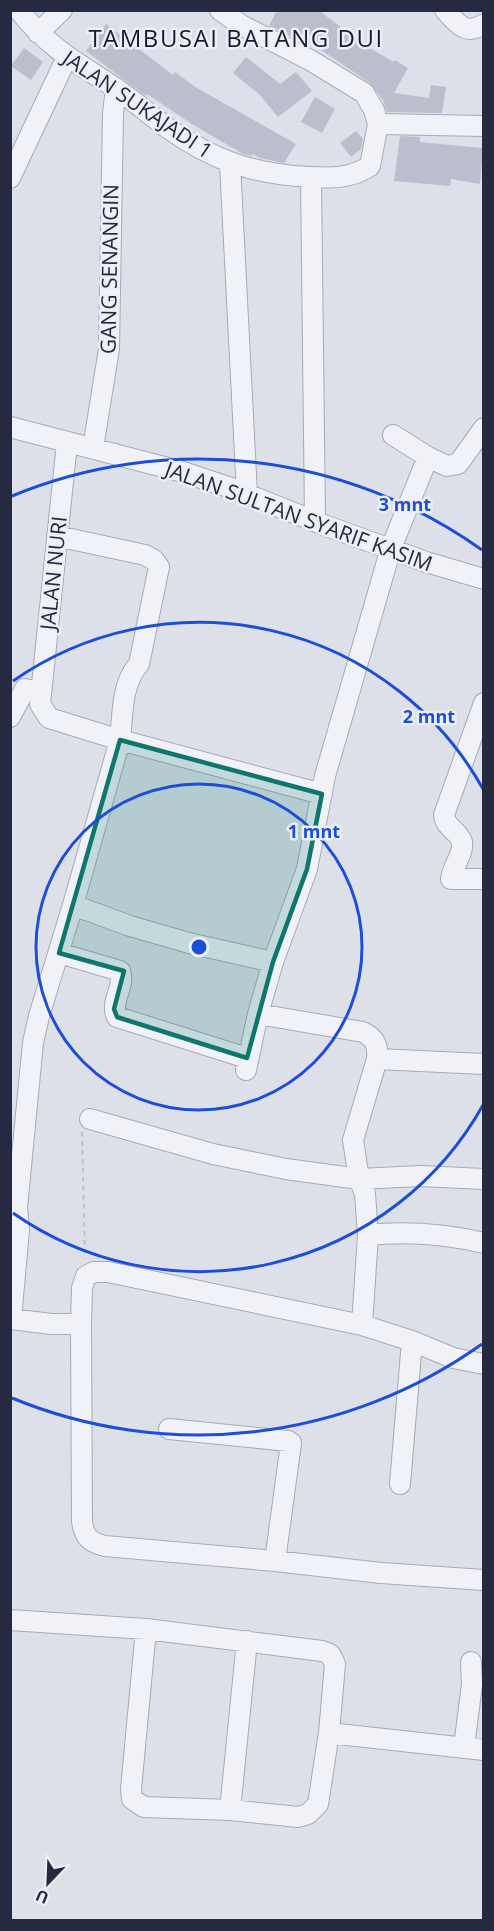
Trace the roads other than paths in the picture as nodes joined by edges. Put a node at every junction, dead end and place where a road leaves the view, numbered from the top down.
1 (19, 10) edge
2 (62, 10) edge
3 (220, 10) edge
4 (445, 10) edge
5 (483, 24) edge
6 (38, 33) junction
7 (67, 57) junction
8 (116, 88) junction
9 (378, 124) junction
10 (483, 126) edge
11 (230, 164) junction
12 (311, 177) junction
13 (10, 178) edge
14 (10, 427) edge
15 (483, 428) edge
16 (393, 435) dead end
17 (67, 442) junction
18 (93, 448) junction
19 (428, 457) junction
20 (247, 494) junction
21 (315, 521) junction
22 (57, 536) junction
23 (391, 548) junction
24 (483, 579) edge
25 (29, 692) edge
26 (483, 703) edge
27 (10, 717) edge
28 (120, 740) junction
29 (322, 794) junction
30 (483, 879) edge
31 (73, 905) junction
32 (59, 953) junction
33 (273, 962) junction
34 (258, 1014) junction
35 (377, 1059) junction
36 (483, 1064) edge
37 (90, 1119) road end
38 (359, 1179) junction
39 (483, 1179) edge
40 (14, 1207) edge
41 (368, 1235) junction
42 (483, 1243) edge
43 (81, 1324) junction
44 (362, 1325) junction
45 (412, 1341) junction
46 (483, 1364) edge
47 (169, 1429) dead end
48 (400, 1484) dead end
49 (275, 1560) junction
50 (483, 1580) edge
51 (10, 1620) edge
52 (146, 1629) junction
53 (247, 1641) junction
54 (471, 1662) dead end
55 (329, 1733) junction
56 (464, 1747) junction
57 (483, 1750) edge
58 (230, 1810) junction

1 - 6 street, JALAN SUKAJADI 1
2 - 6 street
3 - 9 street
4 - 5 street
6 - 7 street, JALAN SUKAJADI 1
7 - 8 street, JALAN SUKAJADI 1
7 - 13 street
8 - 11 street, JALAN SUKAJADI 1
8 - 18 street, GANG SENANGIN
9 - 10 street
9 - 12 street, JALAN SUKAJADI 1
11 - 12 street, JALAN SUKAJADI 1
11 - 20 street
12 - 21 street
14 - 17 street, JALAN SULTAN SYARIF KASIM
15 - 19 street
16 - 19 street
17 - 18 street, JALAN SULTAN SYARIF KASIM
17 - 22 street, JALAN NURI
18 - 20 street, JALAN SULTAN SYARIF KASIM
19 - 23 street
20 - 21 street, JALAN SULTAN SYARIF KASIM
21 - 23 street, JALAN SULTAN SYARIF KASIM
22 - 25 street, JALAN NURI
22 - 28 street
23 - 24 street, JALAN SULTAN SYARIF KASIM
23 - 29 street
25 - 27 street
25 - 28 street
26 - 30 street
28 - 29 street
28 - 31 street
29 - 33 street
31 - 32 street
31 - 33 street
32 - 34 street
32 - 40 street
33 - 34 street
34 - 35 street
35 - 36 street
35 - 38 street
37 - 38 street
38 - 39 street
38 - 41 street
40 - 43 street
41 - 42 street
41 - 44 street
43 - 44 street
43 - 49 street
44 - 45 street
45 - 46 street
45 - 48 street
47 - 49 street
49 - 50 street
51 - 52 street
52 - 53 street
52 - 58 street
53 - 55 street
53 - 58 street
54 - 56 street
55 - 56 street
55 - 58 street
56 - 57 street

